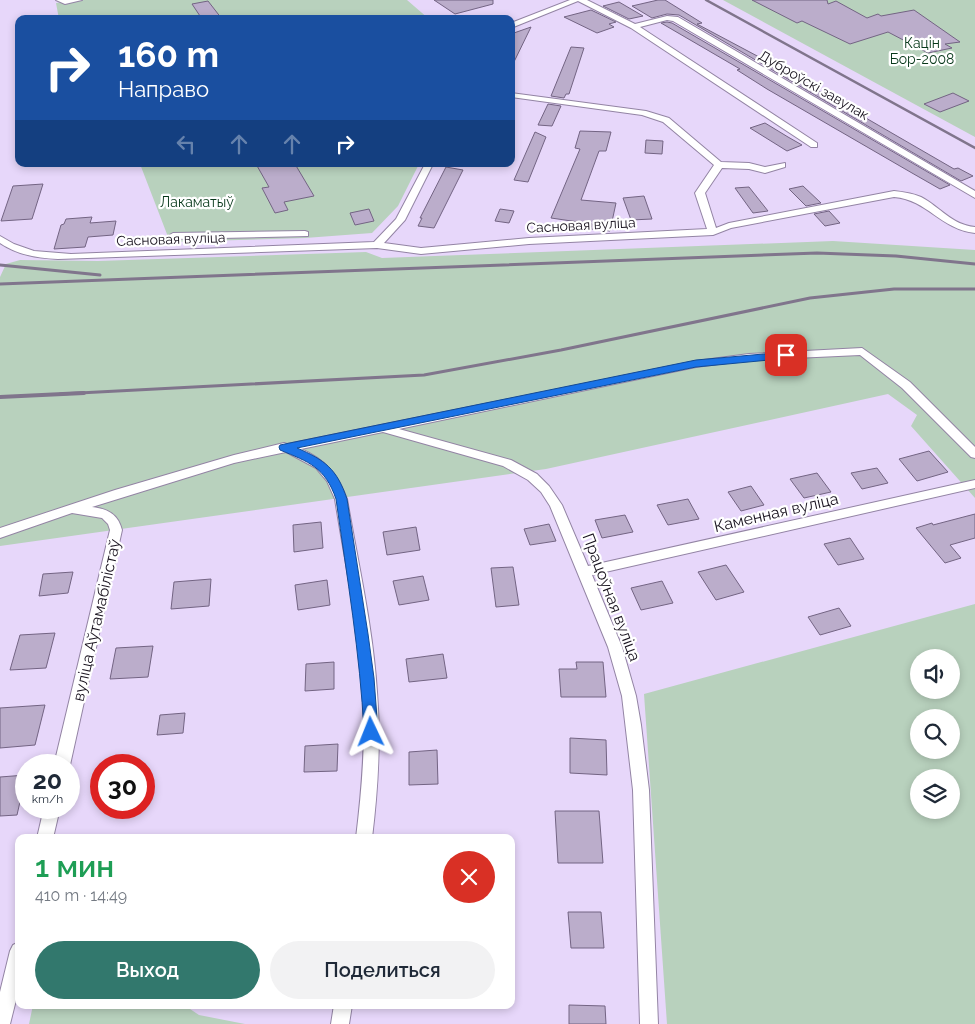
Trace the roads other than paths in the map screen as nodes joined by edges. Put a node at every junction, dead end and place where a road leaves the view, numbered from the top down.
1 (59, 0) edge
2 (79, 0) edge
3 (576, 0) edge
4 (582, 0) edge
5 (515, 24) edge
6 (634, 26) junction
7 (515, 96) edge
8 (814, 145) dead end
9 (719, 165) junction
10 (782, 165) dead end
11 (427, 167) edge
12 (975, 195) edge
13 (975, 230) edge
14 (713, 232) junction
15 (305, 234) dead end
16 (173, 236) dead end
17 (0, 239) edge
18 (377, 244) junction
19 (378, 427) junction
20 (284, 447) junction
21 (975, 454) edge
22 (975, 484) edge
23 (71, 509) junction
24 (0, 533) edge
25 (584, 572) junction
26 (65, 754) edge
27 (49, 819) edge
28 (46, 834) edge
29 (364, 834) edge
30 (15, 967) edge
31 (342, 1009) edge
32 (1, 1024) edge
33 (340, 1024) edge
34 (649, 1024) edge

1 - 2 street
3 - 5 street
4 - 6 street
6 - 8 street
6 - 12 street, Дуброўскі завулак
7 - 9 street
9 - 10 street
9 - 14 street
11 - 18 street
13 - 14 street
14 - 18 street, Сасновая вуліца
15 - 16 street
17 - 18 street, Сасновая вуліца
19 - 20 street
19 - 21 street
19 - 25 street, Працоўная вуліца
20 - 23 street
20 - 29 street
22 - 25 street, Каменная вуліца
23 - 24 street
23 - 26 street, вуліца Аўтамабілістаў
25 - 34 street, Працоўная вуліца
27 - 28 street
30 - 32 street
31 - 33 street

